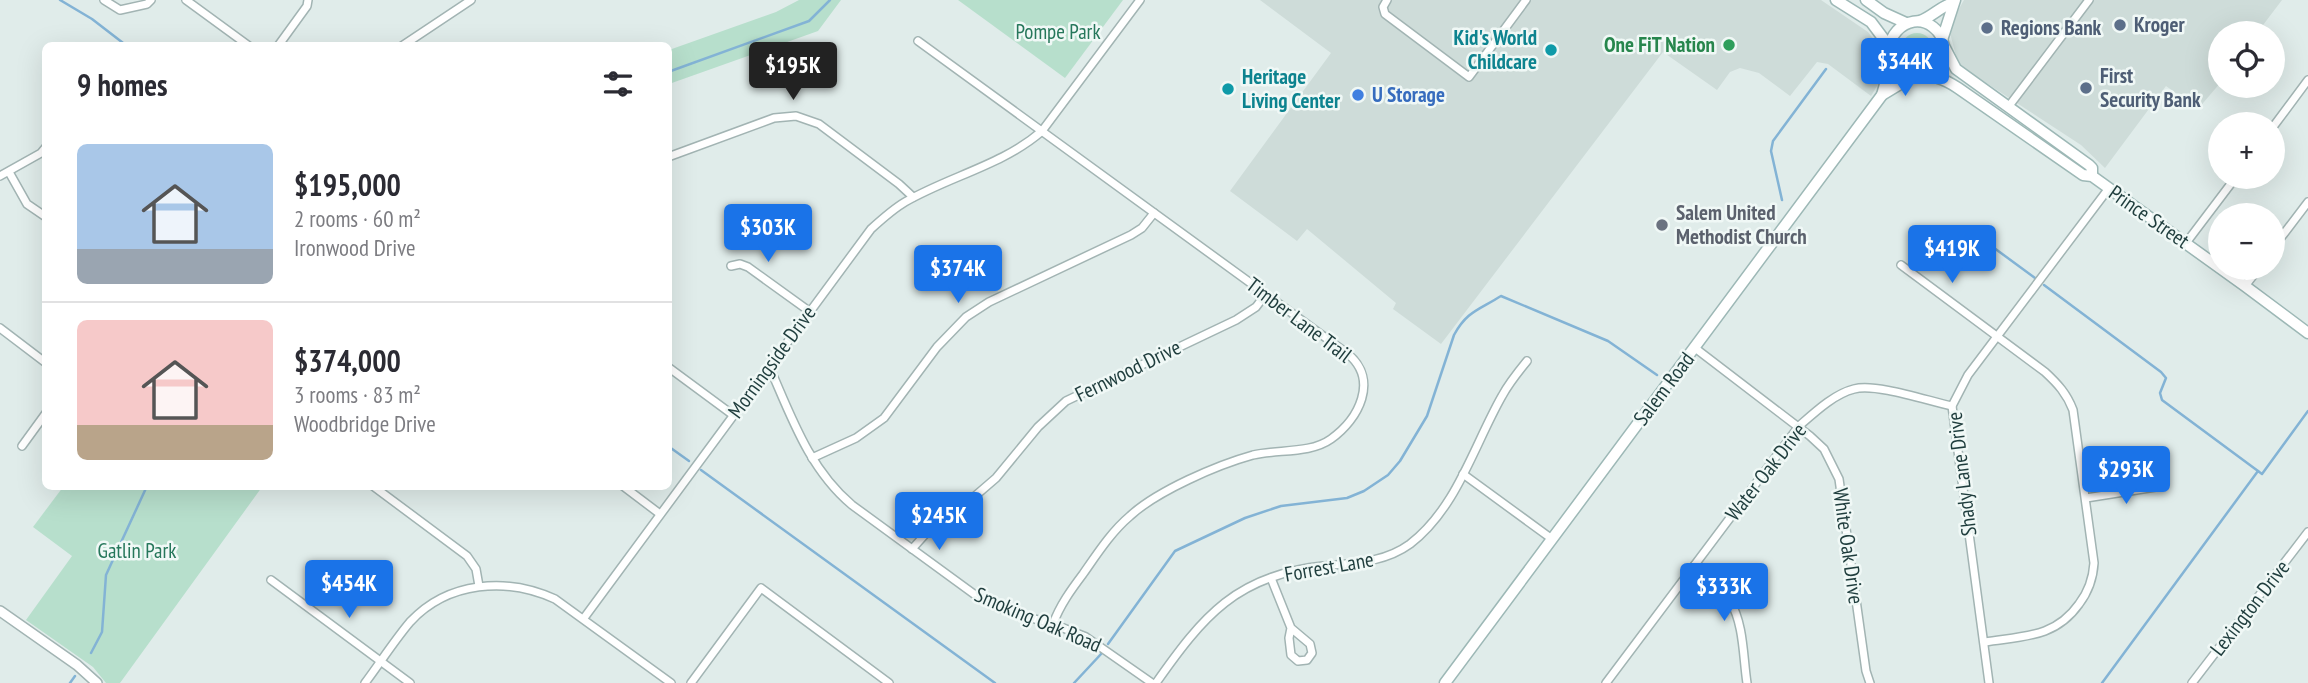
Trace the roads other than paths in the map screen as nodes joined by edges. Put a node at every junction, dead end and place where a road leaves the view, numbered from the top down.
1 (104, 0) edge
2 (151, 0) edge
3 (187, 0) edge
4 (307, 0) edge
5 (471, 0) edge
6 (1140, 0) edge
7 (1387, 0) edge
8 (1526, 0) edge
9 (1836, 0) edge
10 (1866, 0) edge
11 (2089, 0) edge
12 (1954, 2) edge
13 (1920, 22) junction
14 (1906, 23) junction
15 (918, 41) dead end
16 (244, 42) edge
17 (281, 42) edge
18 (408, 42) edge
19 (1943, 43) junction
20 (1889, 46) junction
21 (1892, 59) junction
22 (1920, 75) junction
23 (2308, 80) edge
24 (1882, 95) junction
25 (2009, 106) junction
26 (2284, 112) edge
27 (1042, 131) junction
28 (2038, 143) junction
29 (42, 152) edge
30 (672, 156) edge
31 (2089, 164) junction
32 (9, 172) junction
33 (0, 176) edge
34 (2092, 176) junction
35 (2109, 188) junction
36 (2227, 189) edge
37 (914, 197) junction
38 (2308, 202) edge
39 (1154, 213) junction
40 (42, 214) edge
41 (2285, 232) edge
42 (2186, 243) junction
43 (1901, 265) dead end
44 (731, 266) dead end
45 (2250, 280) edge
46 (2245, 286) junction
47 (1265, 295) junction
48 (809, 311) junction
49 (0, 328) edge
50 (2308, 333) edge
51 (1997, 337) junction
52 (1695, 348) junction
53 (42, 360) edge
54 (1527, 361) dead end
55 (769, 366) junction
56 (672, 370) edge
57 (1952, 406) junction
58 (733, 415) junction
59 (42, 418) edge
60 (1799, 426) junction
61 (22, 446) dead end
62 (812, 458) junction
63 (1463, 474) junction
64 (2162, 486) dead end
65 (378, 490) edge
66 (628, 490) edge
67 (2086, 498) junction
68 (660, 514) junction
69 (2308, 532) edge
70 (1552, 539) junction
71 (2304, 544) edge
72 (912, 549) junction
73 (1693, 566) junction
74 (1271, 578) junction
75 (271, 580) dead end
76 (479, 586) junction
77 (0, 611) edge
78 (583, 618) junction
79 (1053, 624) junction
80 (1292, 628) junction
81 (1985, 642) junction
82 (381, 661) junction
83 (97, 683) edge
84 (365, 683) edge
85 (410, 683) edge
86 (671, 683) edge
87 (691, 683) edge
88 (889, 683) edge
89 (1154, 683) edge
90 (1445, 683) edge
91 (1606, 683) edge
92 (1746, 683) edge
93 (1870, 683) edge
94 (1989, 683) edge
95 (2192, 683) edge

1 - 2 street
3 - 16 street
4 - 17 street
5 - 18 street
6 - 27 street, Morningside Drive
7 - 8 street
9 - 20 main road
10 - 14 main road
11 - 25 street
12 - 13 main road
12 - 19 main road
13 - 14 main road
13 - 19 main road
14 - 20 main road
15 - 27 street, Timber Lane Trail
19 - 22 main road
19 - 25 main road
20 - 21 main road
21 - 22 main road
21 - 24 main road, Salem Road
22 - 24 main road, Salem Road
22 - 28 main road, Prince Street
23 - 26 street
24 - 52 main road, Salem Road
25 - 31 main road
27 - 37 street, Morningside Drive
27 - 39 street, Timber Lane Trail
28 - 31 main road, Prince Street
28 - 34 main road, Prince Street
29 - 32 street
30 - 37 street
31 - 34 main road, Prince Street
32 - 33 street
32 - 40 street
34 - 35 main road, Prince Street
35 - 42 main road, Prince Street
35 - 51 street, Shady Lane Drive
36 - 42 street
37 - 48 street, Morningside Drive
38 - 41 street
39 - 47 street, Timber Lane Trail
39 - 62 street
42 - 46 main road, Prince Street
43 - 51 street
44 - 48 street
45 - 46 street
46 - 50 main road, Prince Street
47 - 72 street, Fernwood Drive
47 - 79 street, Timber Lane Trail
48 - 55 street, Morningside Drive
49 - 53 street
51 - 57 street, Shady Lane Drive
51 - 67 street
52 - 60 street, White Oak Drive
52 - 70 main road, Salem Road
54 - 63 street, Forrest Lane
55 - 58 street, Morningside Drive
55 - 62 street, Smoking Oak Road
56 - 58 street
57 - 60 street, Water Oak Drive
57 - 81 street, Shady Lane Drive
58 - 68 street, Morningside Drive
59 - 61 street
60 - 73 street, Water Oak Drive
60 - 93 street, White Oak Drive
62 - 72 street, Smoking Oak Road
63 - 70 street
63 - 74 street, Forrest Lane
64 - 67 street
65 - 76 street
66 - 68 street
67 - 81 street
68 - 78 street, Morningside Drive
69 - 71 street, Lexington Drive
70 - 90 main road, Salem Road
71 - 95 street, Lexington Drive
72 - 79 street, Smoking Oak Road
73 - 91 street, Water Oak Drive
73 - 92 street
74 - 80 street
74 - 89 street, Forrest Lane
75 - 82 street
76 - 78 street
76 - 82 street
77 - 83 street
78 - 86 street
79 - 89 street, Smoking Oak Road
80 - 80 street
81 - 94 street, Shady Lane Drive
82 - 84 street
82 - 85 street
87 - 88 street

